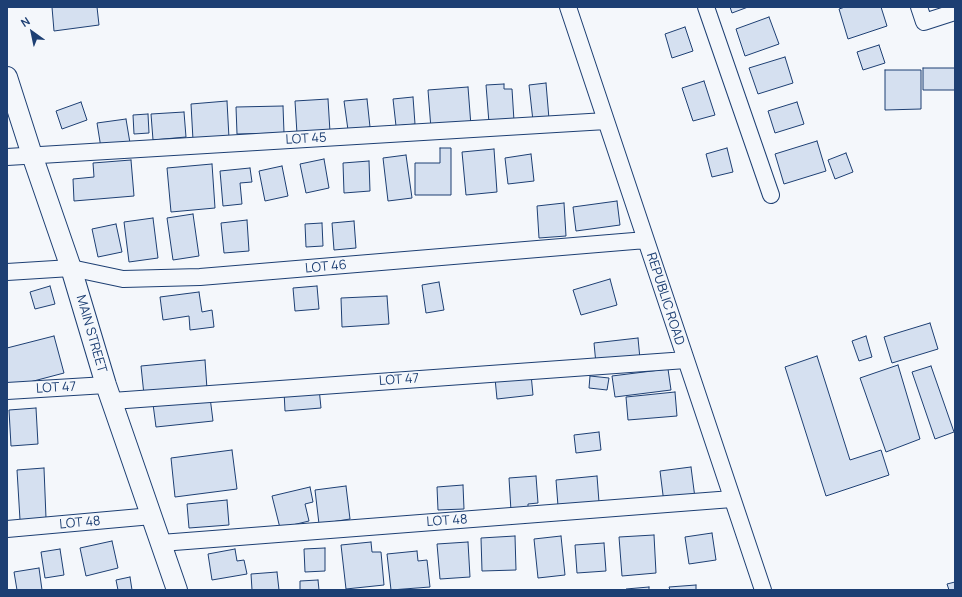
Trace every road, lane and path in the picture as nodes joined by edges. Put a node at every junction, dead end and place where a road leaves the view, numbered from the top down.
1 (568, 7) edge
2 (706, 7) edge
3 (919, 7) edge
4 (955, 12) edge
5 (7, 77) edge
6 (606, 121) junction
7 (32, 155) junction
8 (7, 157) edge
9 (771, 195) dead end
10 (646, 240) junction
11 (71, 268) junction
12 (7, 272) edge
13 (686, 360) junction
14 (7, 391) edge
15 (109, 393) junction
16 (732, 499) junction
17 (152, 516) junction
18 (7, 529) edge
19 (161, 544) junction
20 (177, 590) edge
21 (763, 590) edge

1 - 6 street, REPUBLIC ROAD
2 - 9 street
3 - 4 street
5 - 7 street, MAIN STREET
6 - 7 street, LOT 45
6 - 10 street, REPUBLIC ROAD
7 - 8 street, LOT 45
7 - 11 street, MAIN STREET
10 - 11 street, LOT 46
10 - 13 street, REPUBLIC ROAD
11 - 12 street, LOT 46
11 - 15 street, MAIN STREET
13 - 15 street, LOT 47
13 - 16 street, REPUBLIC ROAD
14 - 15 street, LOT 47
15 - 17 street, MAIN STREET
16 - 19 street, LOT 48
16 - 21 street, REPUBLIC ROAD
17 - 18 street, LOT 48
17 - 19 street, MAIN STREET
19 - 20 street, MAIN STREET

